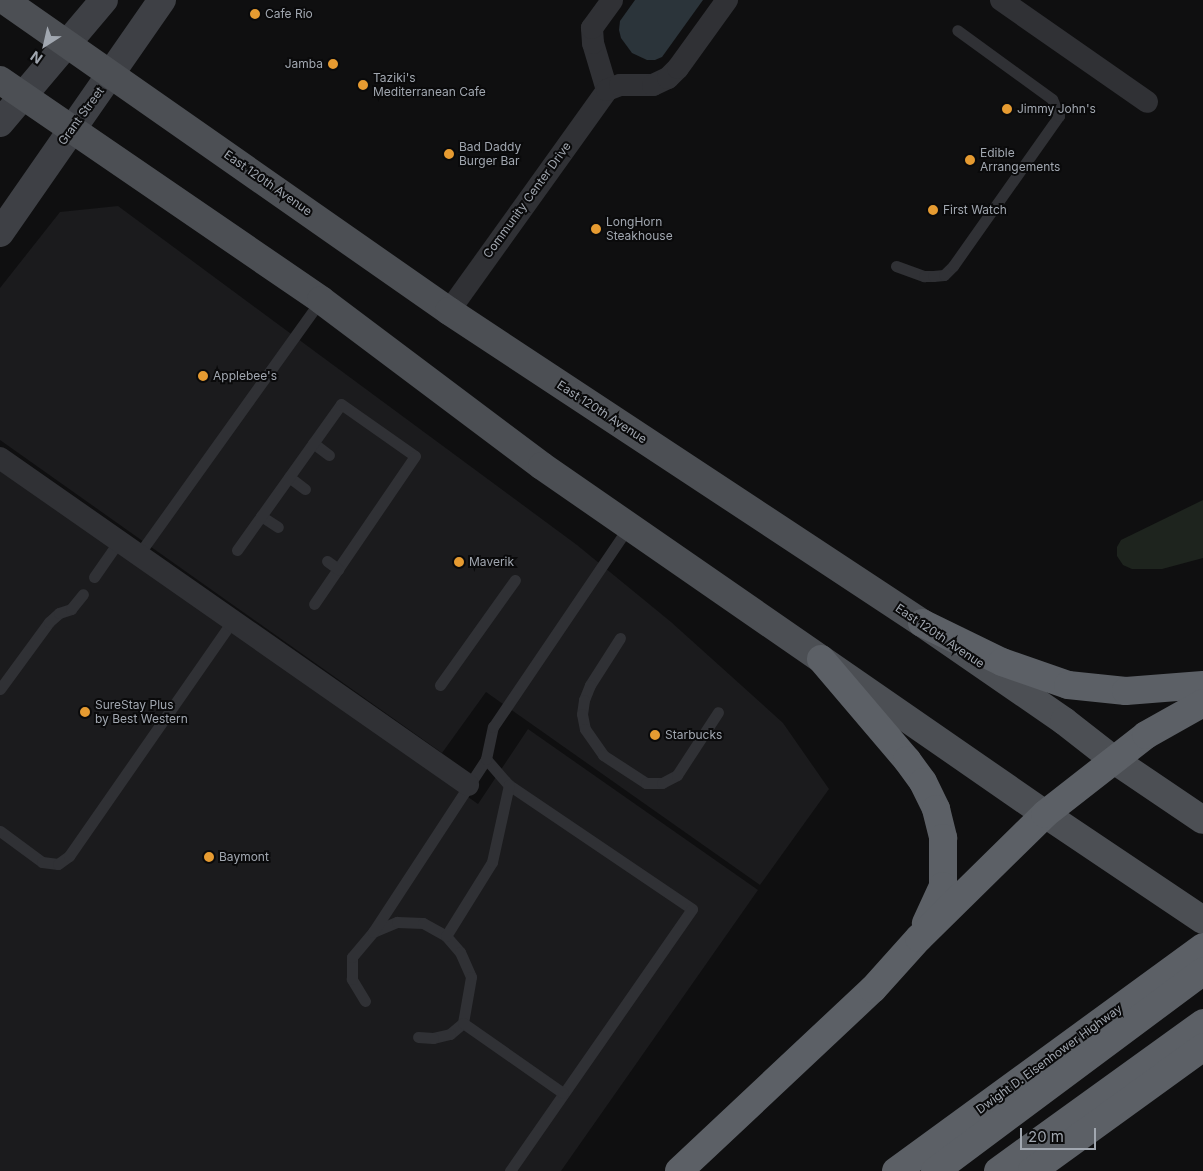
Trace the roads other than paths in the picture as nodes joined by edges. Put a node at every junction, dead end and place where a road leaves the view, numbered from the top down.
1 (4, 0) edge
2 (104, 0) edge
3 (162, 0) edge
4 (612, 0) edge
5 (727, 0) edge
6 (1002, 0) edge
7 (957, 30) dead end
8 (68, 44) junction
9 (111, 74) junction
10 (0, 80) edge
11 (607, 90) junction
12 (23, 96) junction
13 (1147, 102) dead end
14 (0, 123) edge
15 (72, 128) junction
16 (0, 233) edge
17 (896, 266) dead end
18 (321, 300) junction
19 (449, 311) junction
20 (313, 443) junction
21 (329, 455) dead end
22 (0, 458) edge
23 (289, 477) junction
24 (305, 490) dead end
25 (261, 516) junction
26 (629, 526) junction
27 (278, 527) dead end
28 (119, 541) junction
29 (237, 550) dead end
30 (139, 554) junction
31 (327, 561) dead end
32 (338, 569) junction
33 (94, 577) dead end
34 (515, 580) dead end
35 (83, 594) dead end
36 (314, 604) dead end
37 (233, 620) junction
38 (922, 623) junction
39 (620, 638) dead end
40 (821, 659) junction
41 (1203, 685) edge
42 (440, 686) dead end
43 (0, 688) edge
44 (1203, 703) edge
45 (718, 712) dead end
46 (486, 758) junction
47 (1114, 760) junction
48 (509, 784) junction
49 (468, 785) junction
50 (1045, 814) junction
51 (1203, 820) edge
52 (1, 836) edge
53 (1203, 920) edge
54 (373, 932) junction
55 (446, 936) junction
56 (919, 938) junction
57 (1203, 947) edge
58 (1203, 971) edge
59 (365, 1001) dead end
60 (463, 1023) junction
61 (1203, 1023) edge
62 (418, 1036) dead end
63 (1203, 1047) edge
64 (563, 1093) junction
65 (510, 1171) edge
66 (679, 1171) edge
67 (896, 1171) edge
68 (935, 1171) edge
69 (998, 1171) edge
70 (1032, 1171) edge

1 - 8 main road, East 120th Avenue
2 - 8 street
3 - 9 street, Grant Street
4 - 11 street
5 - 11 street
6 - 13 street
7 - 17 lane
8 - 9 main road, East 120th Avenue
8 - 12 street
9 - 15 street, Grant Street
9 - 19 main road, East 120th Avenue
10 - 12 main road
11 - 19 street, Community Center Drive
12 - 14 street
12 - 15 main road
15 - 16 street, Grant Street
15 - 18 main road
18 - 26 main road
18 - 30 lane
19 - 38 main road, East 120th Avenue
20 - 21 lane
20 - 23 lane
20 - 32 lane
22 - 28 street
23 - 24 lane
23 - 25 lane
25 - 27 lane
25 - 29 lane
26 - 40 main road
26 - 46 lane
28 - 30 street
28 - 33 lane
30 - 37 street
31 - 32 lane
32 - 36 lane
34 - 42 lane
35 - 43 lane
37 - 49 street
37 - 52 lane
38 - 41 highway
38 - 47 main road, East 120th Avenue
39 - 45 lane
40 - 50 main road
40 - 56 highway
44 - 47 highway
46 - 48 lane
46 - 49 lane
47 - 50 highway
47 - 51 main road, East 120th Avenue
48 - 55 lane
48 - 64 lane
49 - 54 lane
50 - 53 main road
50 - 56 highway
54 - 55 lane
54 - 59 lane
55 - 60 lane
56 - 66 highway
57 - 67 highway, Dwight D. Eisenhower Highway
58 - 68 highway
60 - 62 lane
60 - 64 lane
61 - 69 highway
63 - 70 highway
64 - 65 lane

